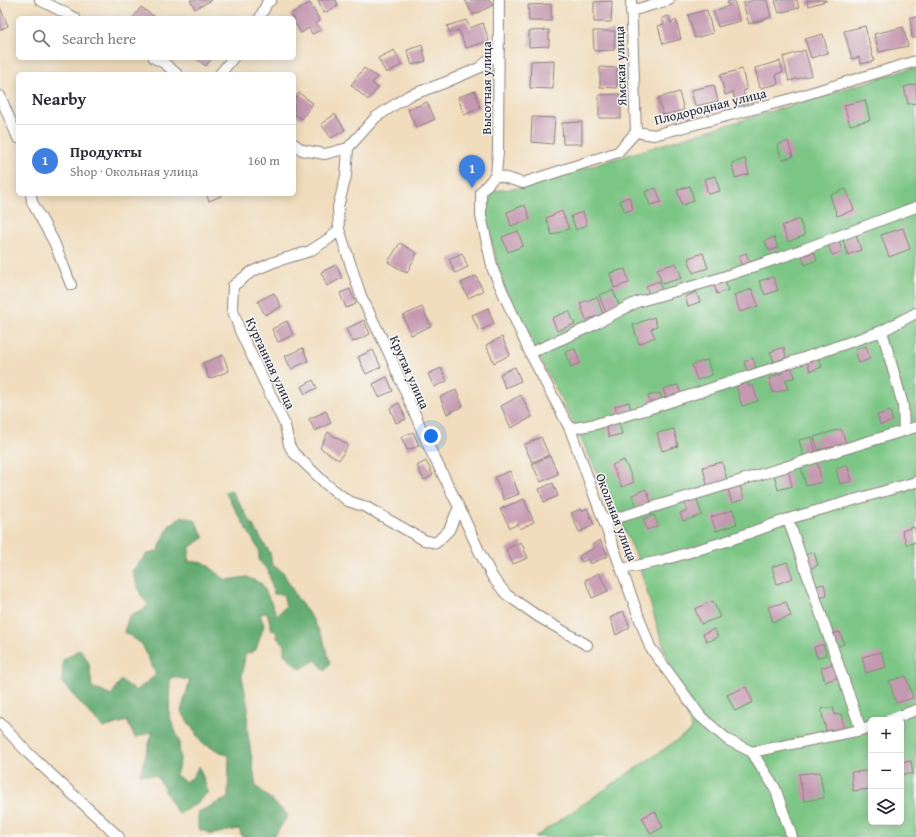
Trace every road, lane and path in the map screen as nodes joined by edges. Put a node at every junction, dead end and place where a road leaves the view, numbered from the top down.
1 (40, 0) edge
2 (271, 0) edge
3 (499, 0) edge
4 (631, 0) edge
5 (669, 0) edge
6 (631, 11) junction
7 (71, 16) edge
8 (261, 16) edge
9 (499, 50) junction
10 (157, 60) edge
11 (231, 60) edge
12 (916, 61) edge
13 (174, 72) edge
14 (222, 72) edge
15 (0, 96) edge
16 (636, 132) junction
17 (16, 133) edge
18 (296, 146) edge
19 (348, 148) junction
20 (496, 175) junction
21 (31, 196) edge
22 (916, 207) edge
23 (339, 229) junction
24 (71, 285) dead end
25 (916, 313) edge
26 (882, 331) junction
27 (530, 353) junction
28 (916, 427) edge
29 (570, 429) junction
30 (904, 431) junction
31 (915, 485) edge
32 (459, 507) junction
33 (788, 519) junction
34 (604, 522) junction
35 (622, 568) junction
36 (587, 646) dead end
37 (916, 710) edge
38 (897, 717) edge
39 (0, 723) edge
40 (868, 728) edge
41 (861, 730) junction
42 (752, 752) junction
43 (120, 837) edge
44 (792, 837) edge

1 - 7 street
2 - 8 street
3 - 9 street, Высотная улица
4 - 6 street, Ямская улица
5 - 6 street
6 - 16 street, Ямская улица
9 - 19 street
9 - 20 street, Высотная улица
10 - 13 street
11 - 14 street
12 - 16 street, Плодородная улица
15 - 17 street
16 - 20 street
18 - 19 street
19 - 23 street, Крутая улица
20 - 27 street, Окольная улица
21 - 24 street
22 - 27 street
23 - 32 street, Крутая улица
23 - 32 street, Курганная улица
25 - 26 street
26 - 29 street
26 - 30 street
27 - 29 street, Окольная улица
28 - 30 street
29 - 34 street, Окольная улица
30 - 34 street
31 - 33 street
32 - 36 street, Крутая улица
33 - 35 street
33 - 41 street
34 - 35 street, Окольная улица
35 - 42 street, Окольная улица
37 - 38 street
39 - 43 street
40 - 41 street
41 - 42 street
42 - 44 street, Окольная улица

